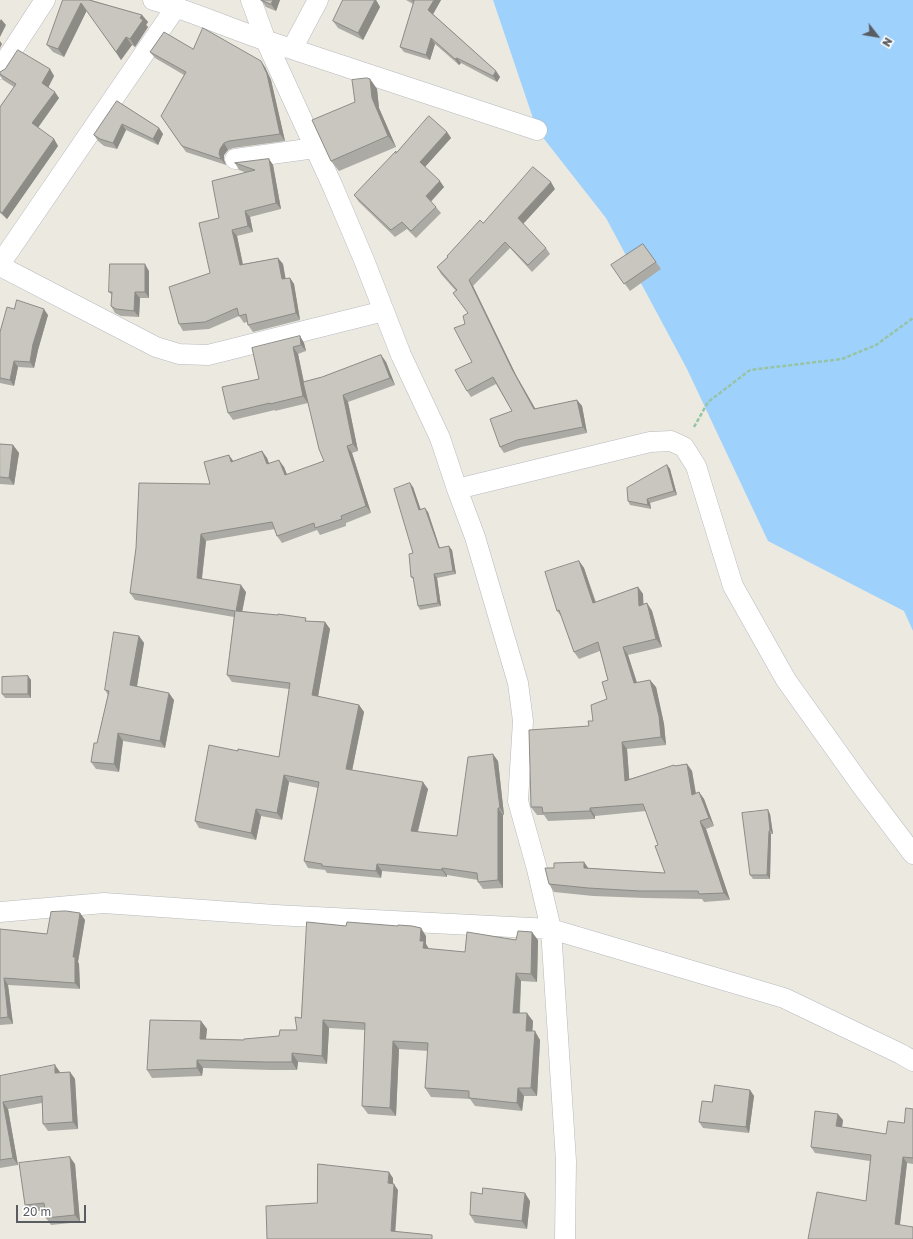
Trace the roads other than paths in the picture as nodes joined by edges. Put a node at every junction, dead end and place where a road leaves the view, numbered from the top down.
1 (45, 0) edge
2 (153, 0) edge
3 (251, 0) edge
4 (318, 0) edge
5 (176, 7) junction
6 (266, 41) junction
7 (292, 49) junction
8 (0, 69) edge
9 (537, 130) dead end
10 (315, 148) junction
11 (235, 159) dead end
12 (0, 265) edge
13 (384, 311) junction
14 (457, 489) junction
15 (913, 854) edge
16 (0, 912) edge
17 (551, 929) junction
18 (913, 1061) edge
19 (565, 1239) edge

1 - 8 street
2 - 5 street
3 - 6 street
4 - 7 street
5 - 6 street
5 - 12 street
6 - 7 street
6 - 10 street
7 - 9 street
10 - 11 street
10 - 13 street
12 - 13 street
13 - 14 street
14 - 15 street
14 - 17 street
16 - 17 street
17 - 18 street
17 - 19 street

